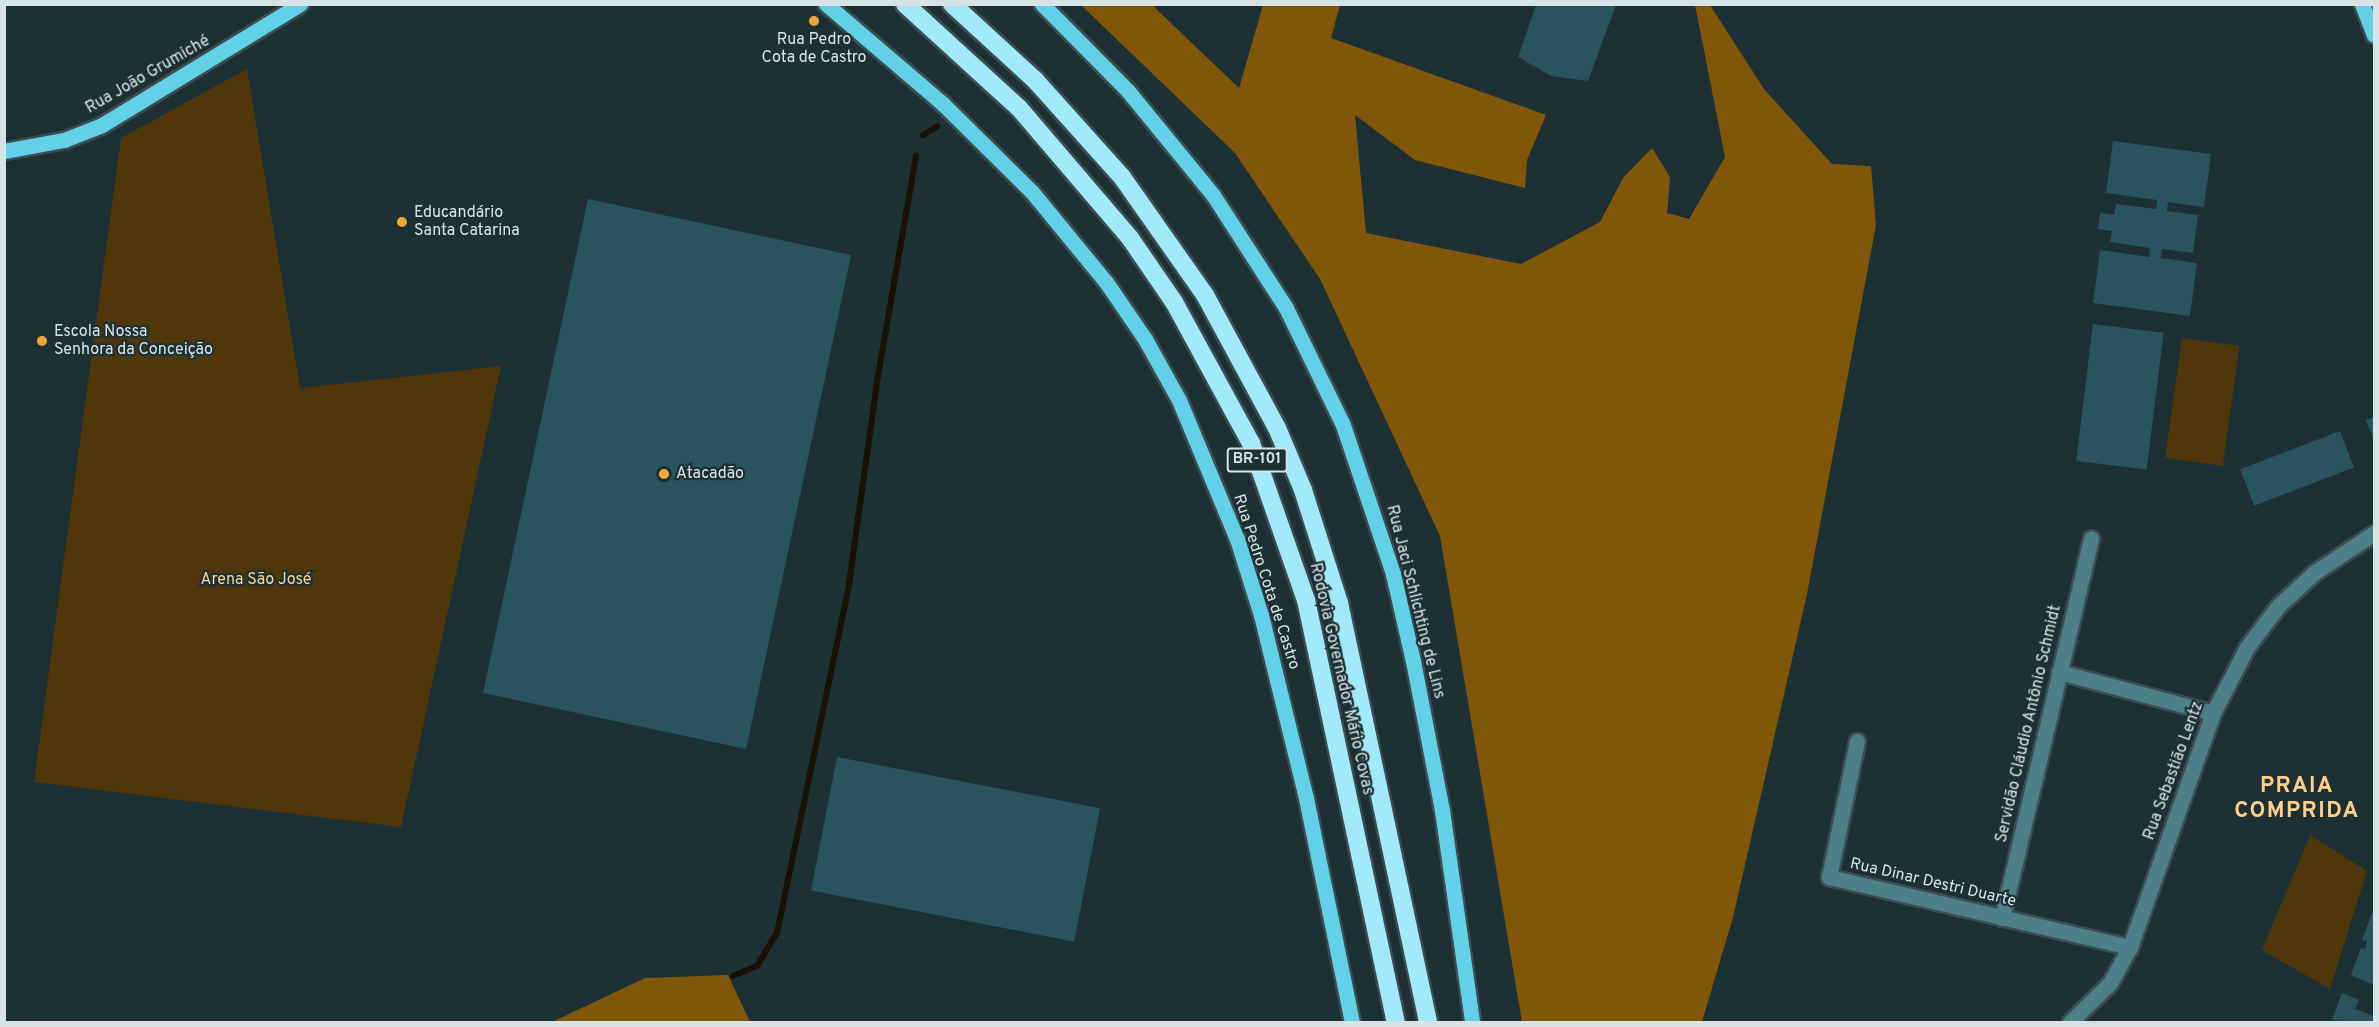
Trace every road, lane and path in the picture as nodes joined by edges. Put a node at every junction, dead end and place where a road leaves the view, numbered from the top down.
1 (300, 4) edge
2 (826, 4) edge
3 (905, 4) edge
4 (952, 4) edge
5 (1042, 4) edge
6 (2362, 4) edge
7 (2374, 35) edge
8 (4, 151) edge
9 (2374, 533) edge
10 (2091, 538) dead end
11 (2059, 672) junction
12 (2213, 713) junction
13 (1857, 741) dead end
14 (2002, 918) junction
15 (2130, 948) junction
16 (1352, 1023) edge
17 (1396, 1023) edge
18 (1428, 1023) edge
19 (1472, 1023) edge
20 (2070, 1023) edge

1 - 8 main road, Rua João Grumiché
2 - 16 main road, Rua Pedro Cota de Castro
3 - 17 highway, Rodovia Governador Mário Covas / BR-101
4 - 18 highway, Rodovia Governador Mário Covas / BR-101
5 - 19 main road, Rua Jaci Schlichting de Lins
6 - 7 main road
9 - 12 street, Rua Sebastião Lentz
10 - 11 street, Servidão Cláudio Antônio Schmidt
11 - 12 street
11 - 14 street, Servidão Cláudio Antônio Schmidt
12 - 15 street, Rua Sebastião Lentz
13 - 14 street, Rua Dinar Destri Duarte
14 - 15 street, Rua Dinar Destri Duarte
15 - 20 street, Rua Sebastião Lentz

